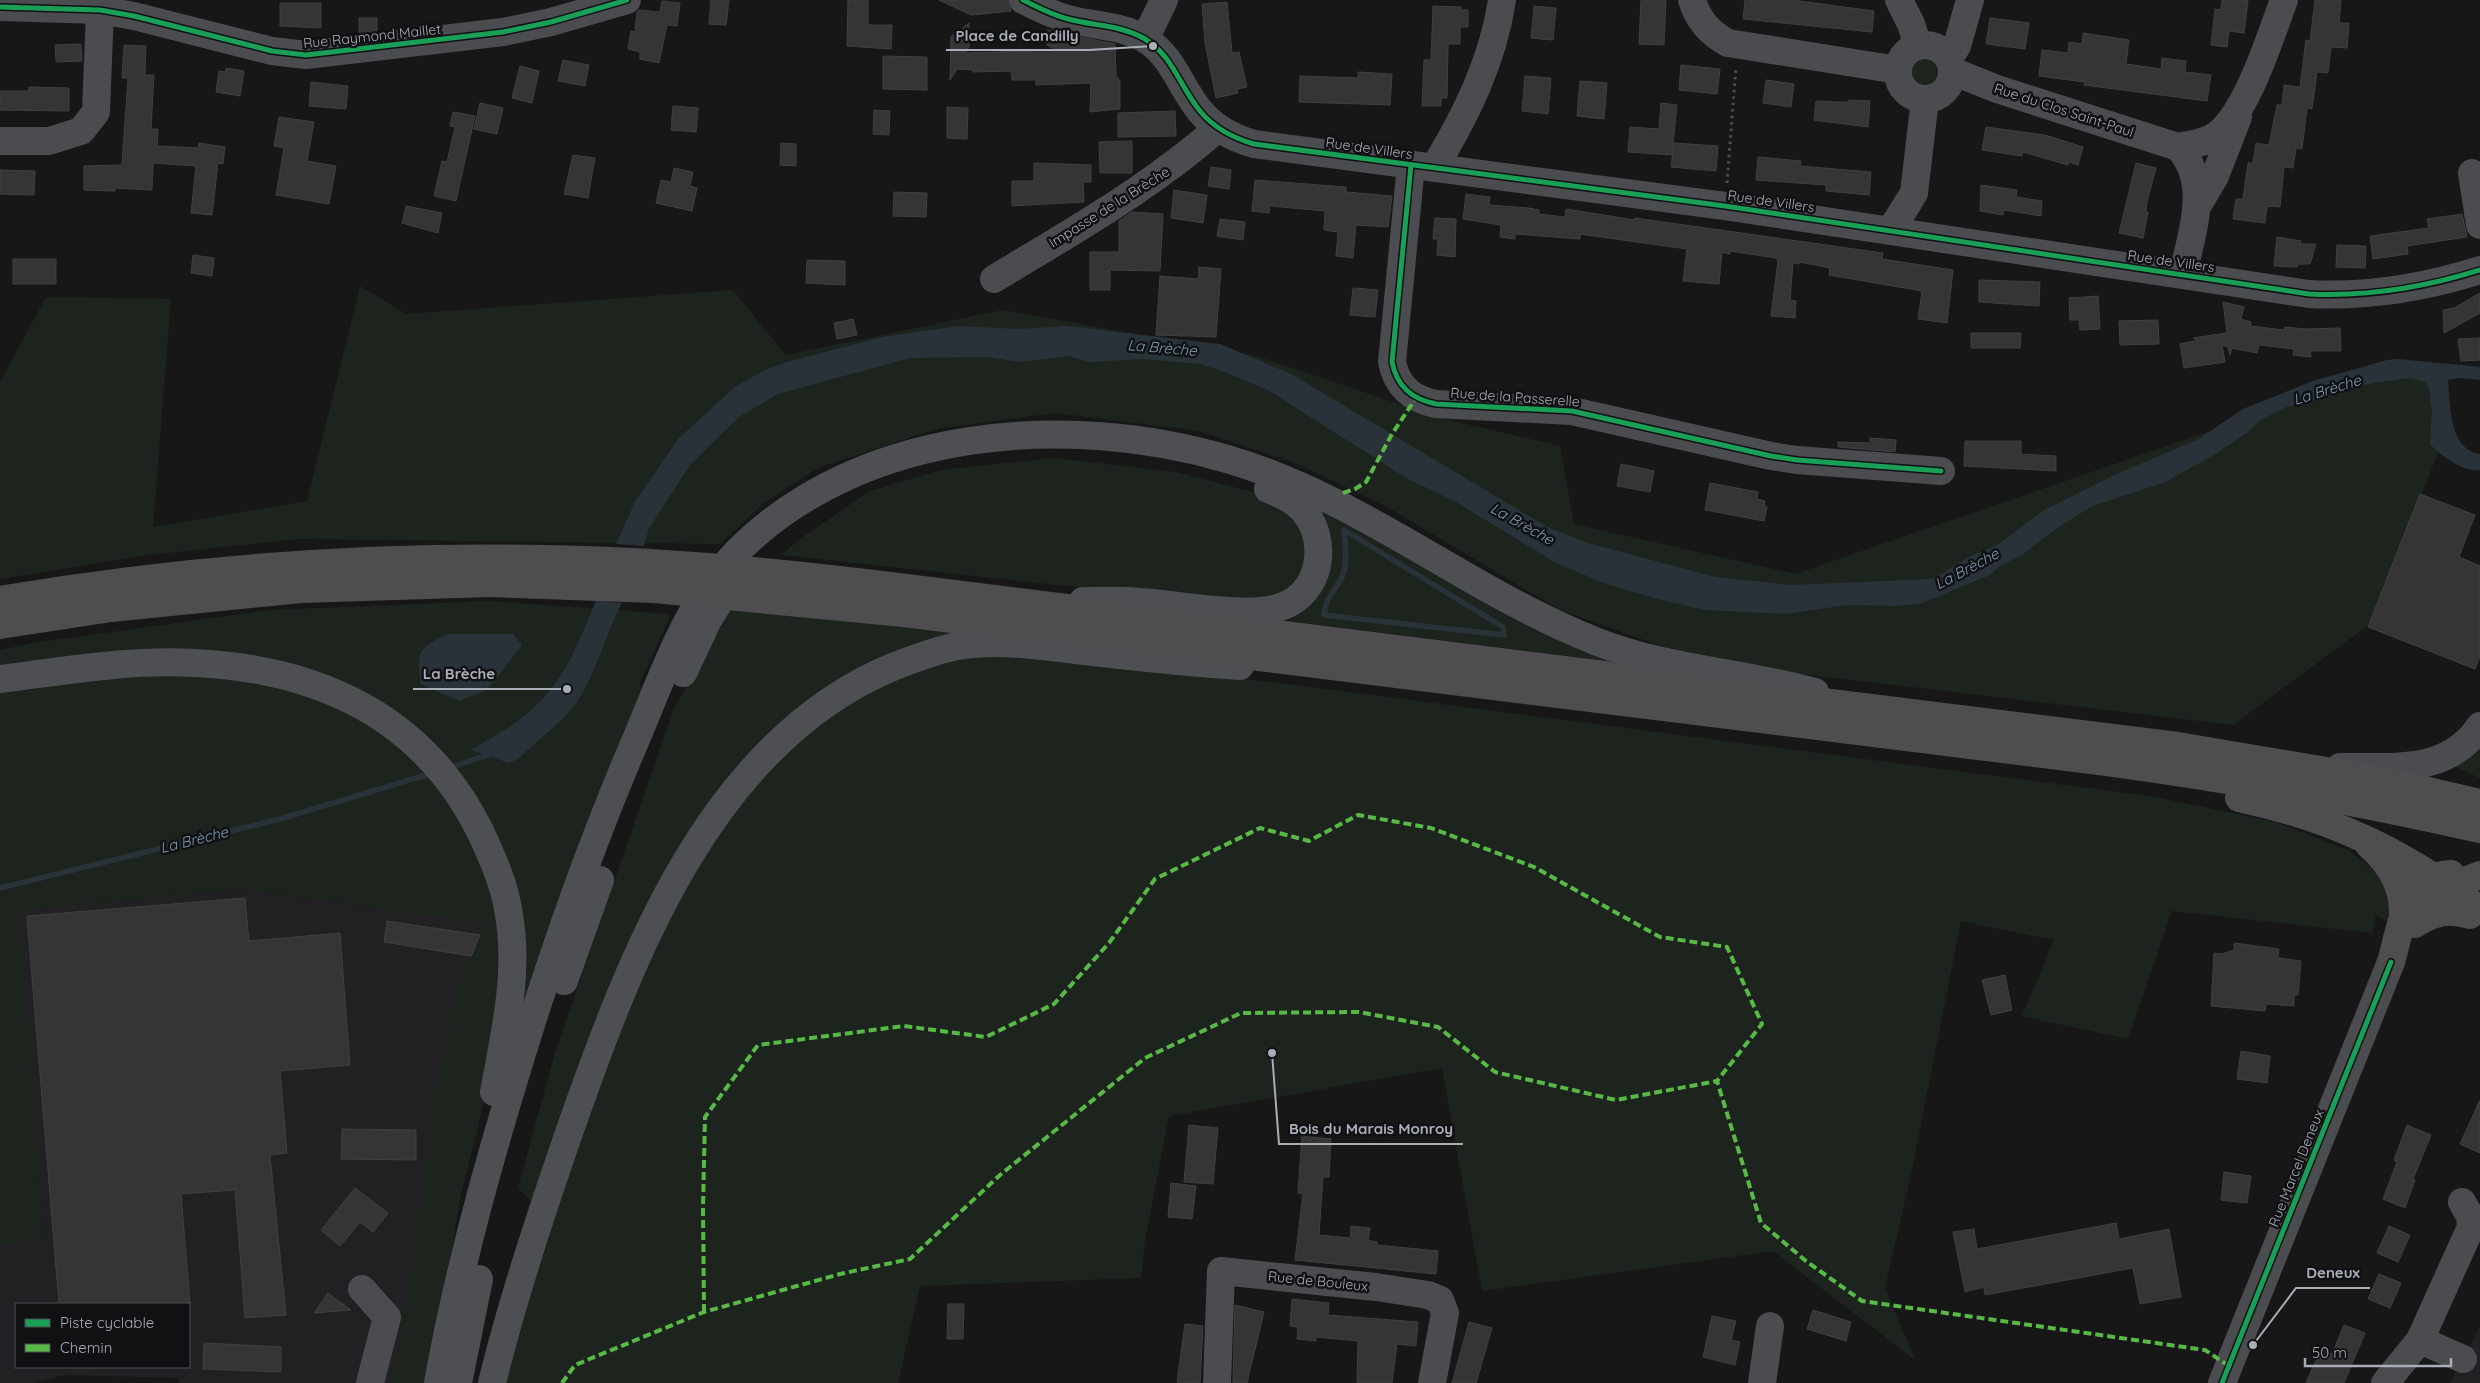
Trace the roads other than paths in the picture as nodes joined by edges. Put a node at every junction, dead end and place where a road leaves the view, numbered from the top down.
1 (627, 0) edge
2 (1023, 0) edge
3 (1164, 0) edge
4 (1502, 0) edge
5 (1692, 0) edge
6 (1899, 0) edge
7 (1970, 0) edge
8 (2284, 0) edge
9 (0, 7) edge
10 (100, 10) junction
11 (1145, 39) junction
12 (1918, 46) junction
13 (1950, 65) junction
14 (1898, 70) junction
15 (1925, 99) junction
16 (2244, 100) junction
17 (1218, 128) junction
18 (0, 141) edge
19 (2178, 147) junction
20 (1422, 166) junction
21 (2472, 173) dead end
22 (2196, 208) junction
23 (2480, 225) edge
24 (1891, 230) junction
25 (2480, 270) edge
26 (2183, 274) junction
27 (994, 279) dead end
28 (1941, 471) dead end
29 (810, 504) junction
30 (586, 572) junction
31 (659, 577) junction
32 (0, 600) edge
33 (1027, 602) junction
34 (0, 625) edge
35 (678, 662) junction
36 (1361, 670) junction
37 (0, 679) edge
38 (1865, 706) junction
39 (1687, 710) junction
40 (2480, 726) edge
41 (2311, 767) junction
42 (2480, 803) edge
43 (2480, 829) edge
44 (2353, 834) junction
45 (2463, 881) edge
46 (2480, 910) edge
47 (2409, 920) junction
48 (2480, 920) edge
49 (2391, 962) joint
50 (2462, 1202) dead end
51 (475, 1214) junction
52 (362, 1289) dead end
53 (1770, 1326) dead end
54 (2420, 1340) junction
55 (2463, 1359) dead end
56 (370, 1383) edge
57 (438, 1383) edge
58 (458, 1383) edge
59 (492, 1383) edge
60 (1217, 1383) edge
61 (1432, 1383) edge
62 (1762, 1383) edge
63 (2222, 1383) edge
64 (2385, 1383) edge

1 - 10 street, Rue Raymond Maillet
2 - 11 street, Rue de Villers
3 - 11 street
4 - 20 street
5 - 14 street
6 - 12 street
7 - 13 street
8 - 16 street
9 - 10 street, Rue Raymond Maillet
10 - 18 street
11 - 17 street, Rue de Villers
12 - 13 street
12 - 14 street
13 - 15 street
13 - 19 street, Rue du Clos Saint-Paul
14 - 15 street
15 - 24 street
16 - 19 street
16 - 22 street
17 - 20 street, Rue de Villers
17 - 27 street, Impasse de la Brèche
19 - 22 street
20 - 24 street, Rue de Villers
20 - 28 street, Rue de la Passerelle
21 - 23 street
22 - 26 street
24 - 26 street, Rue de Villers
25 - 26 street, Rue de Villers
29 - 33 main road
29 - 35 main road
29 - 38 main road
30 - 31 highway
30 - 32 highway
30 - 34 highway
31 - 33 highway
31 - 36 highway
33 - 38 highway
35 - 51 main road
35 - 58 main road
36 - 39 highway
36 - 59 main road
37 - 51 main road
38 - 41 highway
39 - 43 highway
39 - 44 highway
40 - 41 street
41 - 42 highway
44 - 45 highway
44 - 47 highway
45 - 46 highway
45 - 47 highway
47 - 48 highway
47 - 49 highway
49 - 63 street, Rue Marcel Deneux
50 - 54 street
51 - 57 main road
52 - 56 street
53 - 62 street
54 - 55 street
54 - 64 street
60 - 61 street, Rue de Bouleux

